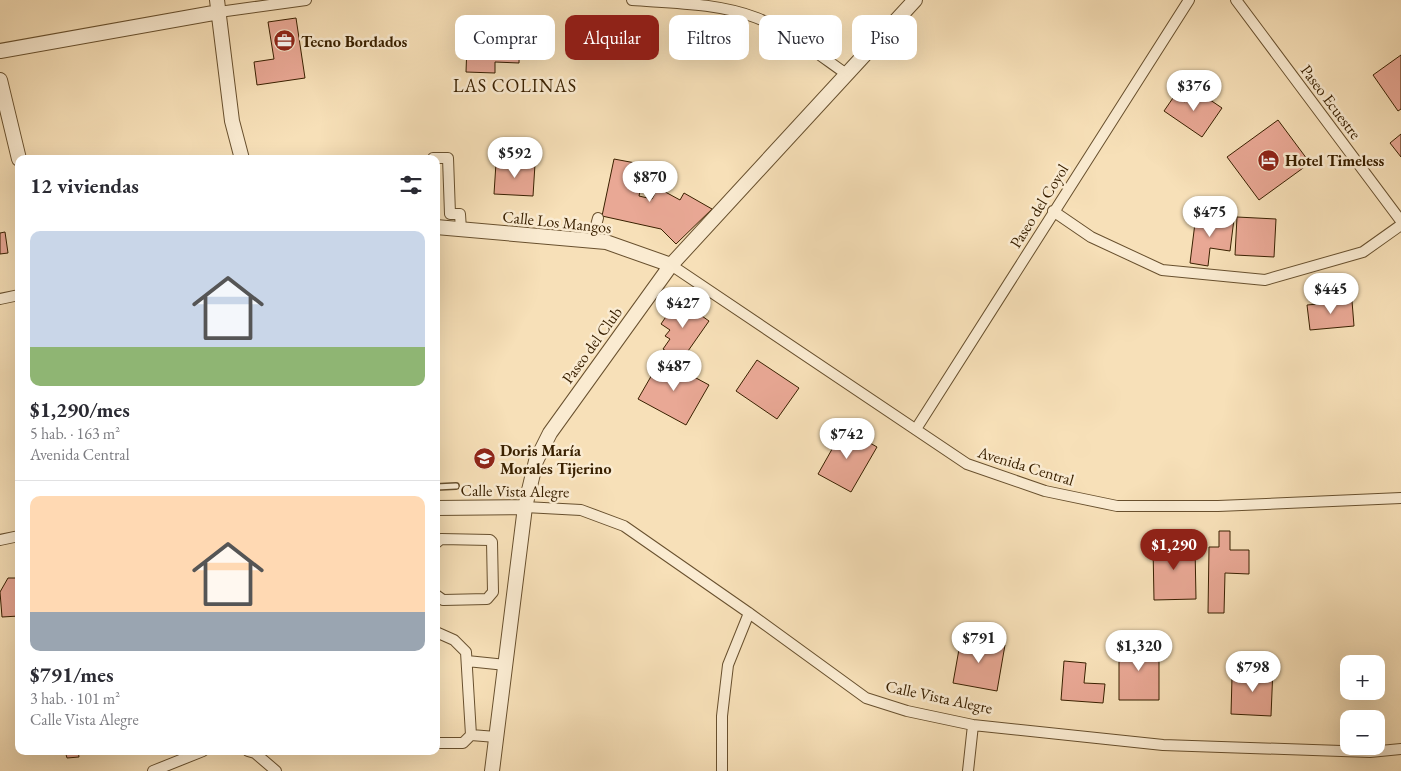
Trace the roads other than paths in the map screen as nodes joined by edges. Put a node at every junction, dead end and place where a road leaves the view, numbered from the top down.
1 (306, 0) edge
2 (632, 0) edge
3 (915, 0) edge
4 (1189, 0) edge
5 (1236, 0) edge
6 (218, 6) edge
7 (0, 52) edge
8 (845, 73) junction
9 (0, 80) edge
10 (18, 155) edge
11 (241, 155) edge
12 (440, 158) edge
13 (1053, 211) junction
14 (598, 218) dead end
15 (1401, 221) edge
16 (1401, 226) edge
17 (440, 227) edge
18 (461, 230) junction
19 (592, 240) junction
20 (672, 265) junction
21 (15, 296) edge
22 (0, 299) edge
23 (916, 429) junction
24 (440, 486) edge
25 (456, 486) dead end
26 (1401, 498) edge
27 (525, 507) junction
28 (440, 508) edge
29 (15, 537) edge
30 (0, 540) edge
31 (440, 540) edge
32 (440, 598) edge
33 (750, 613) junction
34 (440, 634) edge
35 (466, 660) junction
36 (506, 665) junction
37 (973, 725) junction
38 (471, 735) junction
39 (496, 737) junction
40 (440, 743) edge
41 (1401, 749) edge
42 (193, 755) edge
43 (257, 755) edge
44 (153, 771) edge
45 (276, 771) edge
46 (492, 771) edge
47 (722, 771) edge
48 (968, 771) edge

1 - 6 street
2 - 8 street
3 - 8 street, Paseo del Club
4 - 13 street, Paseo del Coyol
5 - 15 street, Paseo Ecuestre
6 - 7 street
6 - 11 street
8 - 20 street, Paseo del Club
9 - 10 street
12 - 18 street
13 - 16 street
13 - 23 street, Paseo del Coyol
14 - 19 street
17 - 18 street, Calle Los Mangos
18 - 19 street, Calle Los Mangos
19 - 20 street, Calle Los Mangos
20 - 23 street, Avenida Central
20 - 27 street, Paseo del Club
21 - 22 street
23 - 26 street, Avenida Central
24 - 25 lane
27 - 28 street, Calle Vista Alegre
27 - 33 street, Calle Vista Alegre
27 - 36 street, Paseo del Club
29 - 30 street
31 - 32 street
33 - 37 street, Calle Vista Alegre
33 - 47 street
34 - 35 street
35 - 36 street
35 - 38 street
36 - 39 street, Paseo del Club
37 - 41 street, Calle Vista Alegre
37 - 48 street
38 - 39 street
38 - 40 street
39 - 46 street, Paseo del Club
42 - 44 street
43 - 45 street

